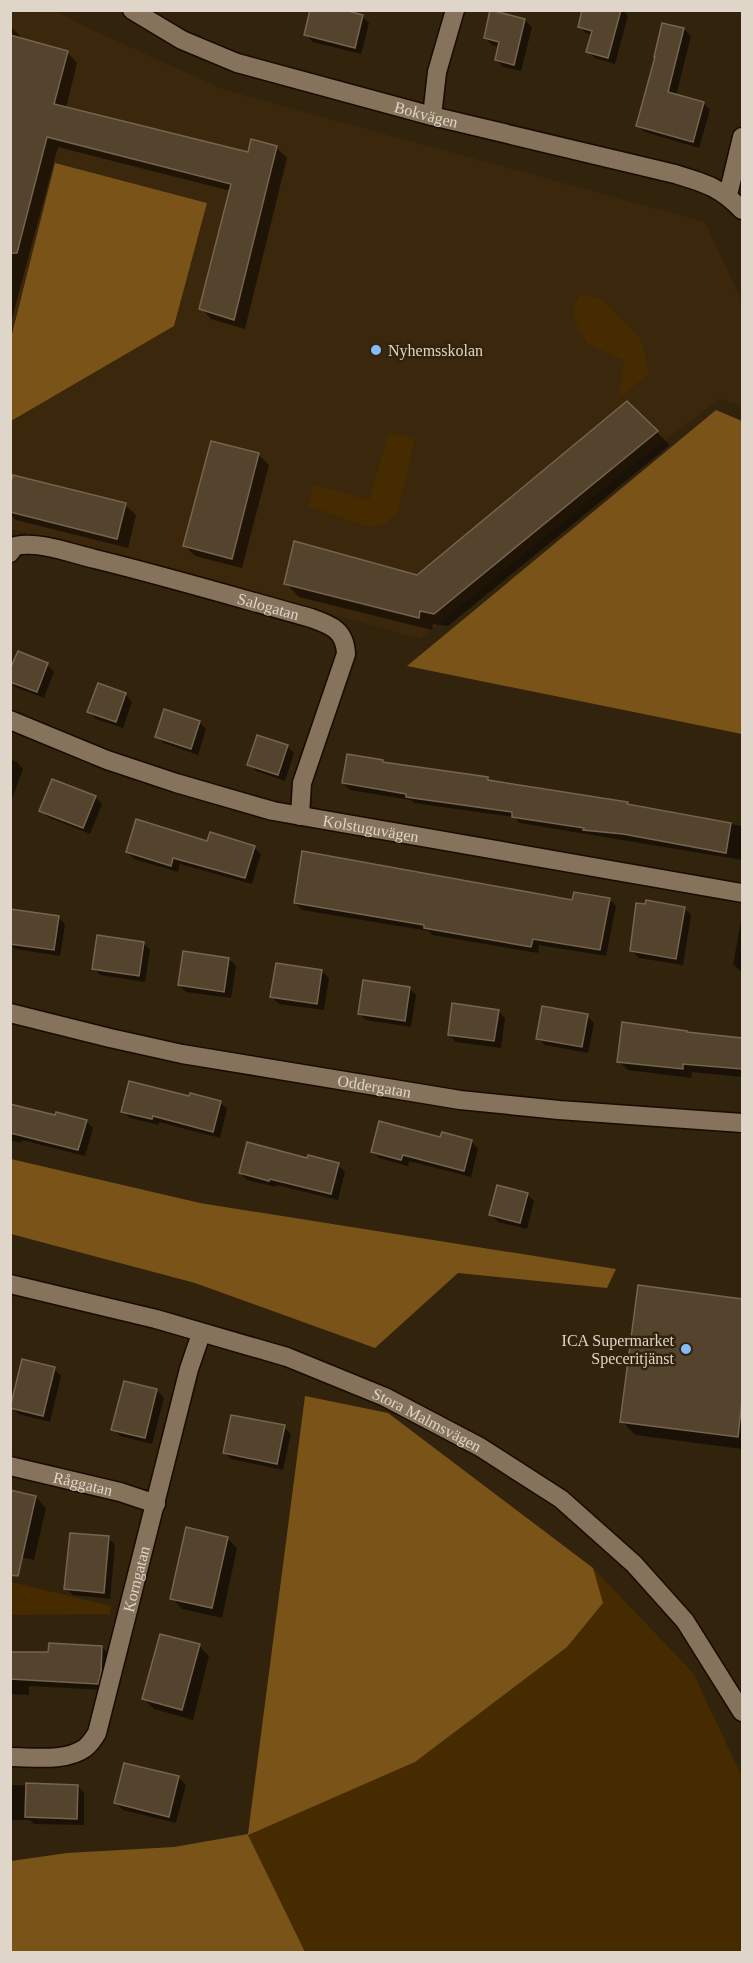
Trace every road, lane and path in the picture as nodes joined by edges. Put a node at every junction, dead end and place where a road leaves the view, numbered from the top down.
1 (132, 10) edge
2 (455, 10) edge
3 (432, 116) junction
4 (742, 137) edge
5 (728, 195) junction
6 (742, 210) edge
7 (10, 553) edge
8 (10, 720) edge
9 (300, 816) junction
10 (742, 893) edge
11 (10, 1013) edge
12 (742, 1123) edge
13 (10, 1284) edge
14 (201, 1334) junction
15 (10, 1466) edge
16 (156, 1504) junction
17 (742, 1712) edge
18 (10, 1757) edge

1 - 3 street, Bokvägen
2 - 3 street
3 - 5 street, Bokvägen
4 - 5 street
5 - 6 street
7 - 9 street, Salogatan
8 - 9 street, Kolstuguvägen
9 - 10 street, Kolstuguvägen
11 - 12 street, Oddergatan
13 - 14 street, Stora Malmsvägen
14 - 16 street, Korngatan
14 - 17 street, Stora Malmsvägen
15 - 16 street, Råggatan
16 - 18 street, Korngatan

